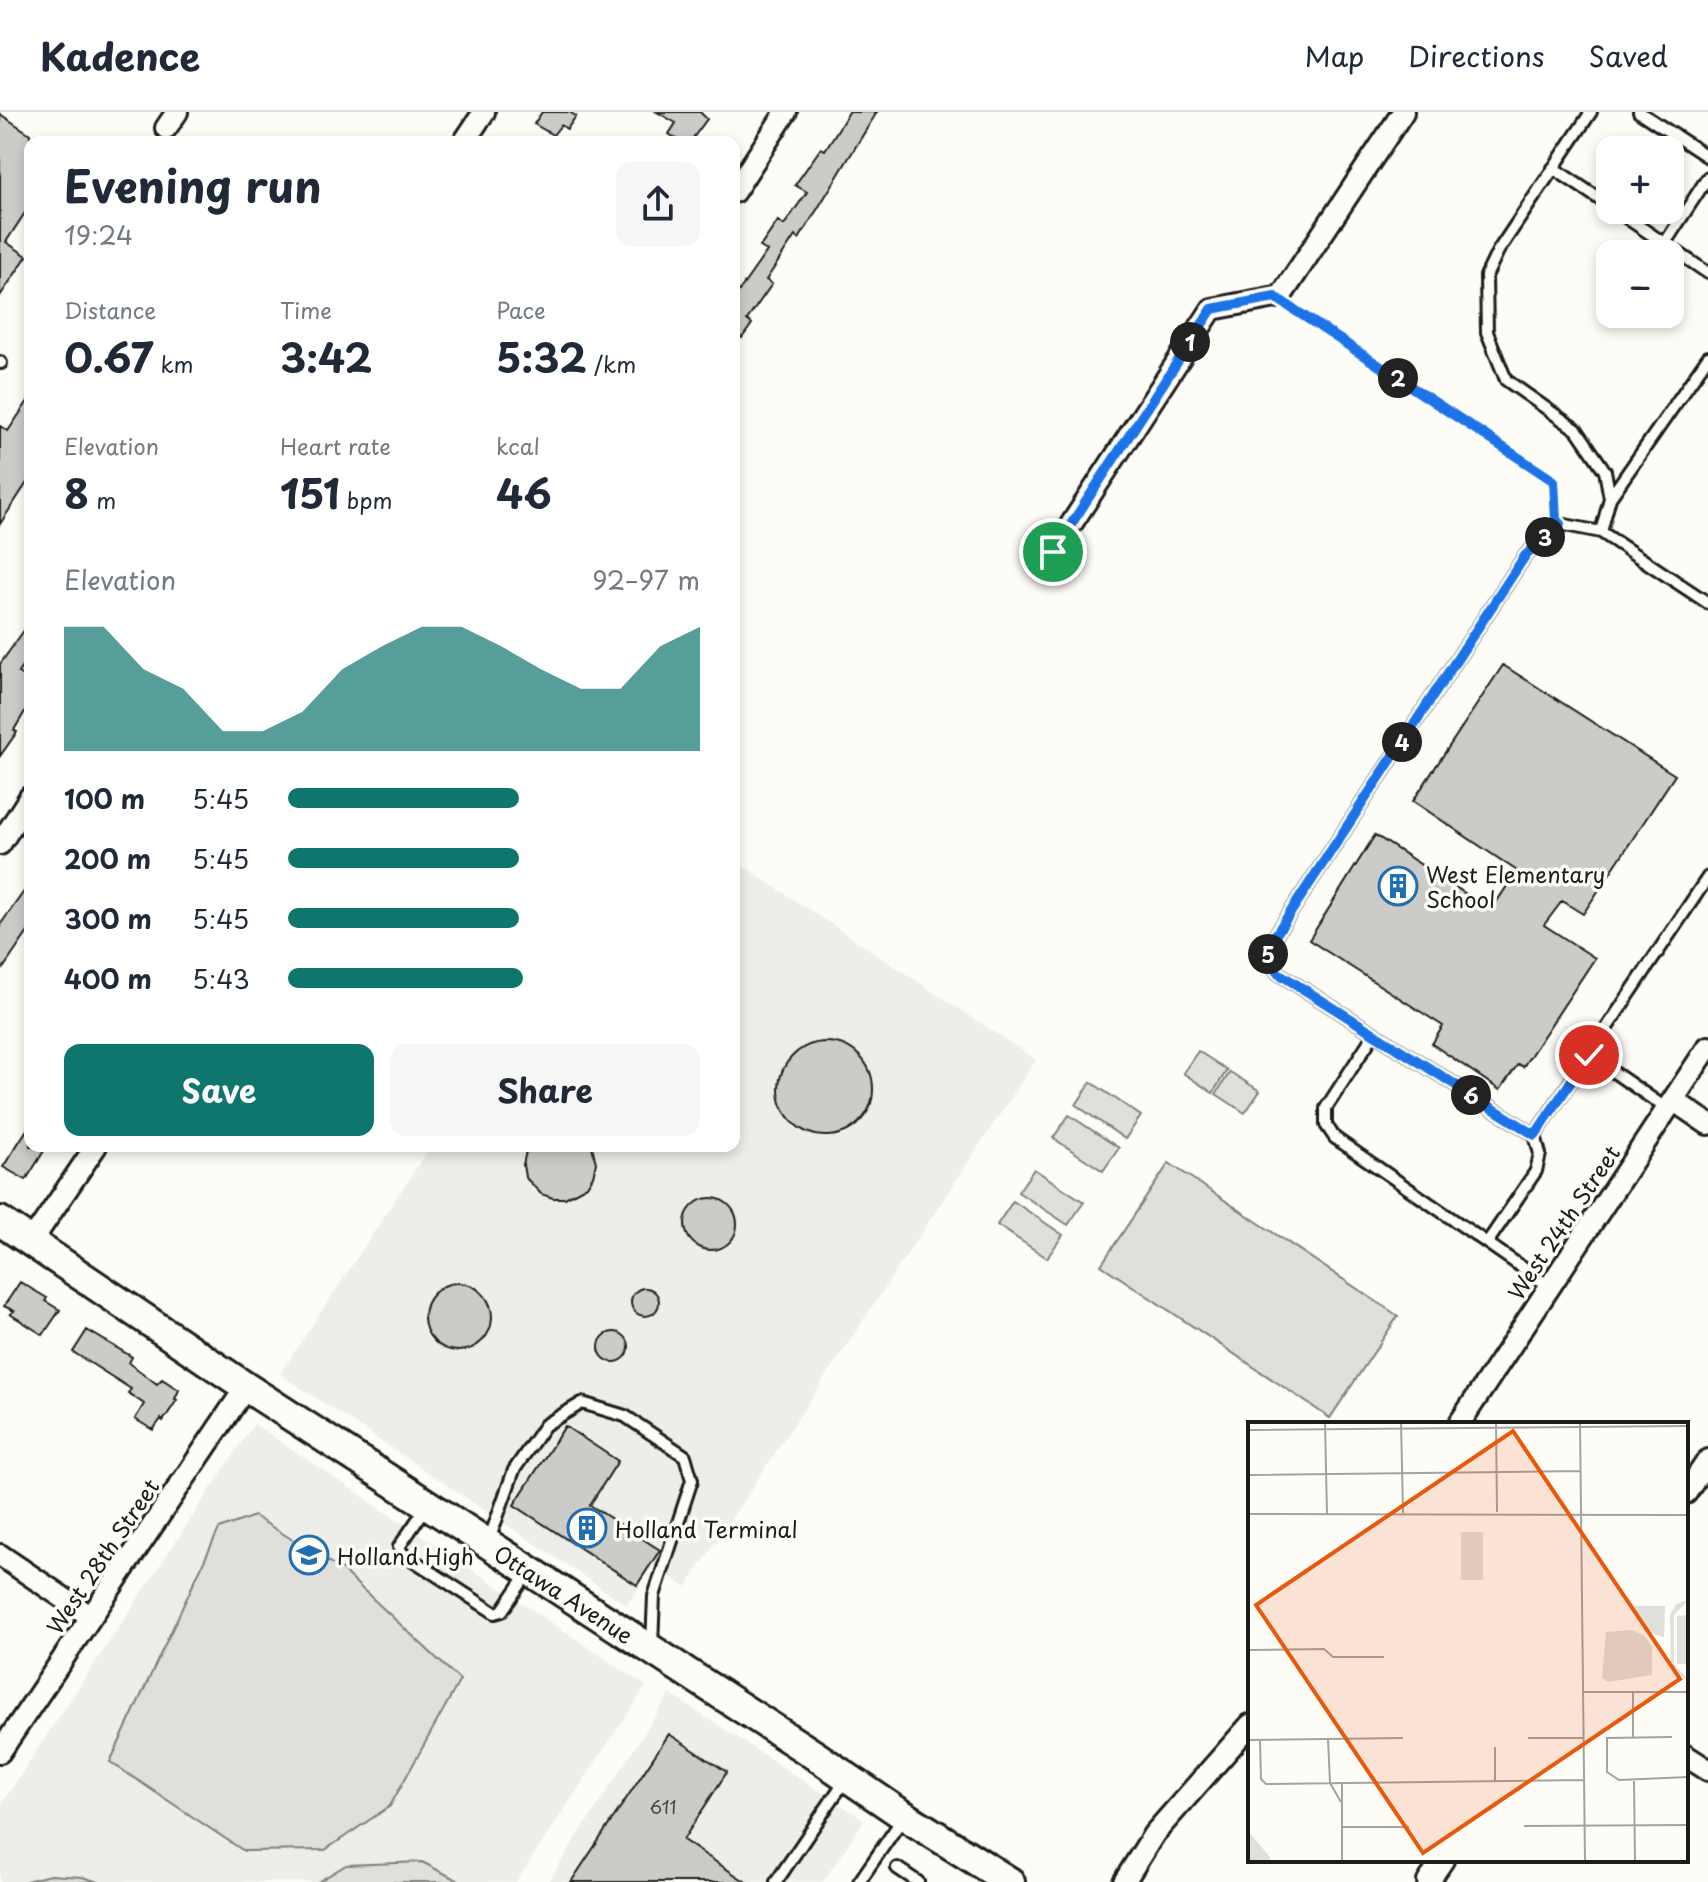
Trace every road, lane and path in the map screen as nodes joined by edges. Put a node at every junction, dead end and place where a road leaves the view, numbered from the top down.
1 (484, 112) edge
2 (786, 112) edge
3 (1403, 112) edge
4 (1591, 112) edge
5 (1639, 112) edge
6 (468, 136) edge
7 (1708, 157) edge
8 (1553, 168) junction
9 (1708, 177) edge
10 (740, 183) edge
11 (1596, 197) edge
12 (1636, 224) edge
13 (1660, 240) edge
14 (1667, 240) edge
15 (1684, 256) edge
16 (1708, 273) edge
17 (1275, 297) junction
18 (1708, 357) edge
19 (1610, 498) junction
20 (1560, 524) junction
21 (1601, 532) junction
22 (1053, 552) dead end
23 (1708, 603) edge
24 (24, 806) edge
25 (0, 844) edge
26 (1708, 877) edge
27 (1374, 1034) junction
28 (1708, 1047) edge
29 (1589, 1055) junction
30 (1670, 1105) junction
31 (1708, 1124) edge
32 (1535, 1135) junction
33 (92, 1152) edge
34 (0, 1221) edge
35 (31, 1242) junction
36 (1487, 1243) junction
37 (1549, 1286) junction
38 (246, 1387) junction
39 (1460, 1422) edge
40 (1708, 1460) edge
41 (1688, 1490) edge
42 (428, 1505) junction
43 (487, 1544) junction
44 (0, 1555) edge
45 (529, 1571) junction
46 (90, 1616) junction
47 (651, 1651) junction
48 (1248, 1727) edge
49 (0, 1752) edge
50 (1688, 1757) edge
51 (1708, 1770) edge
52 (847, 1777) junction
53 (905, 1816) junction
54 (1442, 1862) edge
55 (897, 1868) dead end
56 (1007, 1881) edge
57 (776, 1882) edge
58 (859, 1882) edge
59 (918, 1882) edge
60 (1124, 1882) edge
61 (1428, 1882) edge

1 - 6 street
2 - 10 street
3 - 17 street
4 - 8 lane
5 - 7 lane
8 - 11 lane
8 - 19 lane
9 - 14 lane
12 - 13 lane
15 - 16 lane
17 - 20 path
17 - 22 street
18 - 19 lane
19 - 21 lane
20 - 21 lane
20 - 27 lane
21 - 23 lane
24 - 25 street
26 - 29 lane
27 - 32 lane
27 - 36 lane
28 - 30 street, West 24th Street
29 - 30 lane
29 - 32 lane
30 - 31 street
30 - 37 street, West 24th Street
32 - 36 lane
33 - 35 street
34 - 35 street, Ottawa Avenue
35 - 38 street, Ottawa Avenue
36 - 37 lane
37 - 39 street, West 24th Street
38 - 42 street, Ottawa Avenue
38 - 46 street, West 28th Street
40 - 41 street
42 - 43 street, Ottawa Avenue
42 - 45 lane
43 - 45 street, Ottawa Avenue
43 - 47 lane
44 - 46 street
45 - 47 street, Ottawa Avenue
46 - 49 street, West 28th Street
47 - 52 street, Ottawa Avenue
48 - 60 street
50 - 51 street
52 - 53 street, Ottawa Avenue
52 - 57 lane
53 - 56 street, Ottawa Avenue
53 - 58 lane
54 - 61 street
55 - 59 lane

